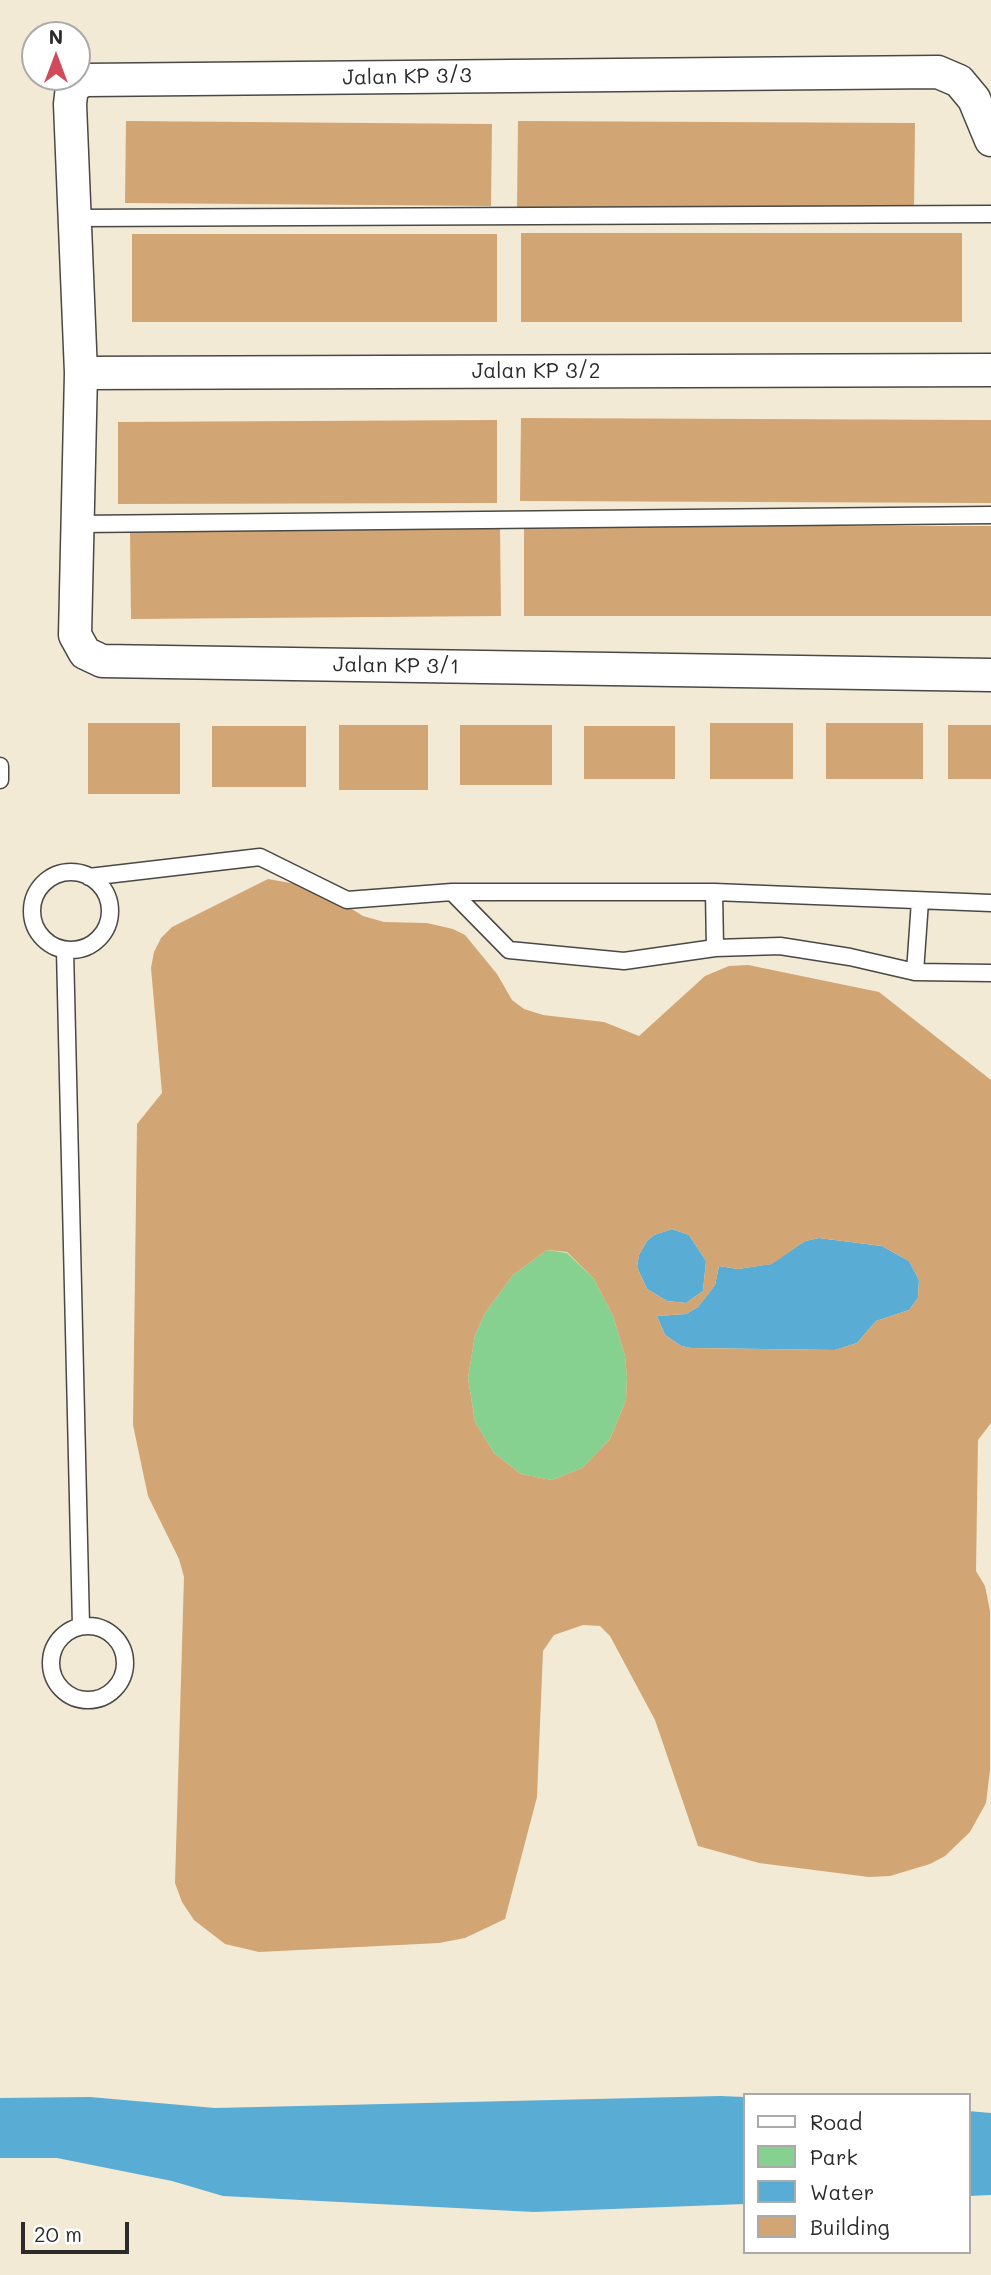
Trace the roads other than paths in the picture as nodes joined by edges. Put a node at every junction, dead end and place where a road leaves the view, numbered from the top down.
1 (991, 140) edge
2 (991, 214) edge
3 (76, 218) junction
4 (991, 370) edge
5 (81, 373) junction
6 (991, 515) edge
7 (78, 523) junction
8 (991, 675) edge
9 (0, 766) edge
10 (0, 780) edge
11 (89, 877) junction
12 (452, 892) junction
13 (714, 892) junction
14 (920, 901) junction
15 (991, 903) edge
16 (715, 948) junction
17 (65, 950) junction
18 (915, 972) junction
19 (991, 973) edge
20 (81, 1626) junction

1 - 3 street, Jalan KP 3/3
2 - 3 lane
3 - 5 street, Jalan KP 3/3
4 - 5 street, Jalan KP 3/2
5 - 7 street, Jalan KP 3/1
6 - 7 lane
7 - 8 street, Jalan KP 3/1
9 - 10 lane
11 - 12 lane
11 - 17 lane
11 - 17 lane
12 - 13 lane
12 - 16 lane
13 - 14 lane
13 - 16 lane
14 - 15 lane
14 - 18 lane
16 - 18 lane
17 - 20 lane
18 - 19 lane
20 - 20 lane

